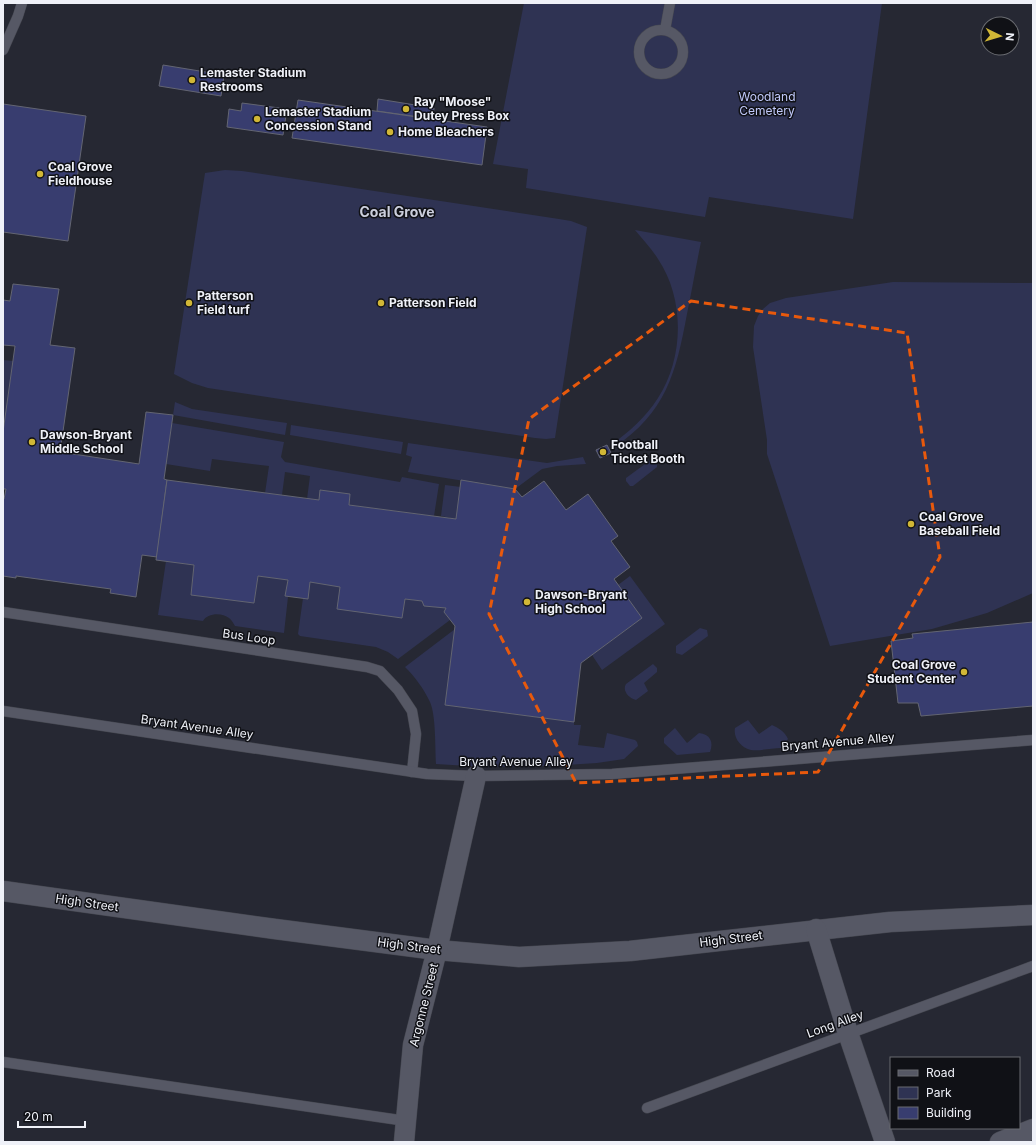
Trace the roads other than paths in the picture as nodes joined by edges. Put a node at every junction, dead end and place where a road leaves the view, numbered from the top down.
1 (22, 3) edge
2 (670, 3) edge
3 (665, 30) junction
4 (3, 50) edge
5 (3, 612) edge
6 (3, 711) edge
7 (1033, 740) edge
8 (412, 772) junction
9 (476, 776) junction
10 (3, 891) edge
11 (1033, 915) edge
12 (816, 929) junction
13 (437, 950) junction
14 (1033, 966) edge
15 (848, 1034) junction
16 (3, 1062) edge
17 (646, 1108) dead end
18 (406, 1121) junction
19 (1033, 1129) edge
20 (404, 1142) edge
21 (885, 1142) edge
22 (1000, 1142) edge

1 - 4 lane
2 - 3 lane
3 - 3 lane
5 - 8 lane, Bus Loop
6 - 8 lane, Bryant Avenue Alley
7 - 9 lane, Bryant Avenue Alley
8 - 9 lane, Bryant Avenue Alley
9 - 13 street, Argonne Street
10 - 13 street, High Street
11 - 12 street, High Street
12 - 13 street, High Street
12 - 15 street
13 - 18 street, Argonne Street
14 - 15 lane, Long Alley
15 - 17 lane, Long Alley
15 - 21 street
16 - 18 lane
18 - 20 street, Argonne Street
19 - 22 street

